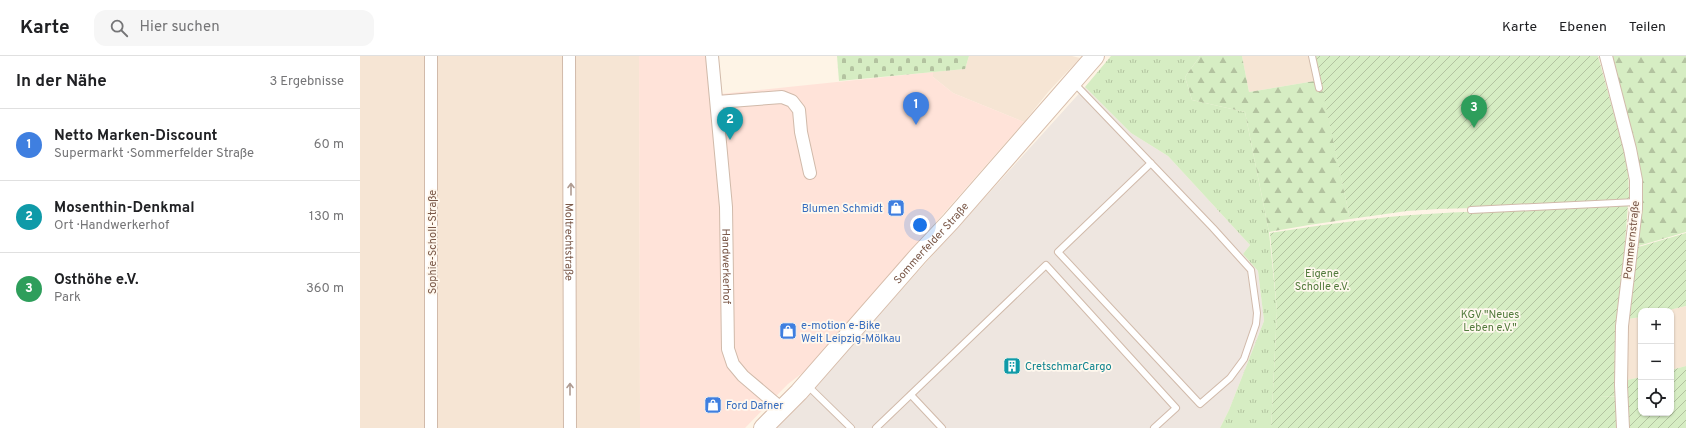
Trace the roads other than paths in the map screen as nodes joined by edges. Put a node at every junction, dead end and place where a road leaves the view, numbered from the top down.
1 (431, 56) edge
2 (569, 56) edge
3 (712, 56) edge
4 (1095, 56) edge
5 (1312, 56) edge
6 (1606, 56) edge
7 (1073, 82) junction
8 (1319, 88) dead end
9 (717, 102) junction
10 (1152, 164) junction
11 (810, 173) dead end
12 (1636, 202) junction
13 (1471, 210) dead end
14 (806, 384) junction
15 (910, 394) junction
16 (782, 409) junction
17 (431, 428) edge
18 (570, 428) edge
19 (763, 428) edge
20 (851, 428) edge
21 (876, 428) edge
22 (942, 428) edge
23 (1154, 428) edge
24 (1623, 428) edge

1 - 17 street, Sophie-Scholl-Straße
18 -> 2 street, Moltrechtstraße
3 - 9 street, Handwerkerhof
4 - 7 main road, Sommerfelder Straße
5 - 8 lane
6 - 12 street, Pommernstraße
7 - 10 lane
7 - 14 main road, Sommerfelder Straße
9 - 11 street
9 - 16 street, Handwerkerhof
10 - 10 lane
12 - 13 lane
12 - 24 street, Pommernstraße
14 - 16 main road, Sommerfelder Straße
14 - 20 lane
15 - 21 lane
15 - 22 lane
15 - 23 lane
16 - 19 main road, Sommerfelder Straße

